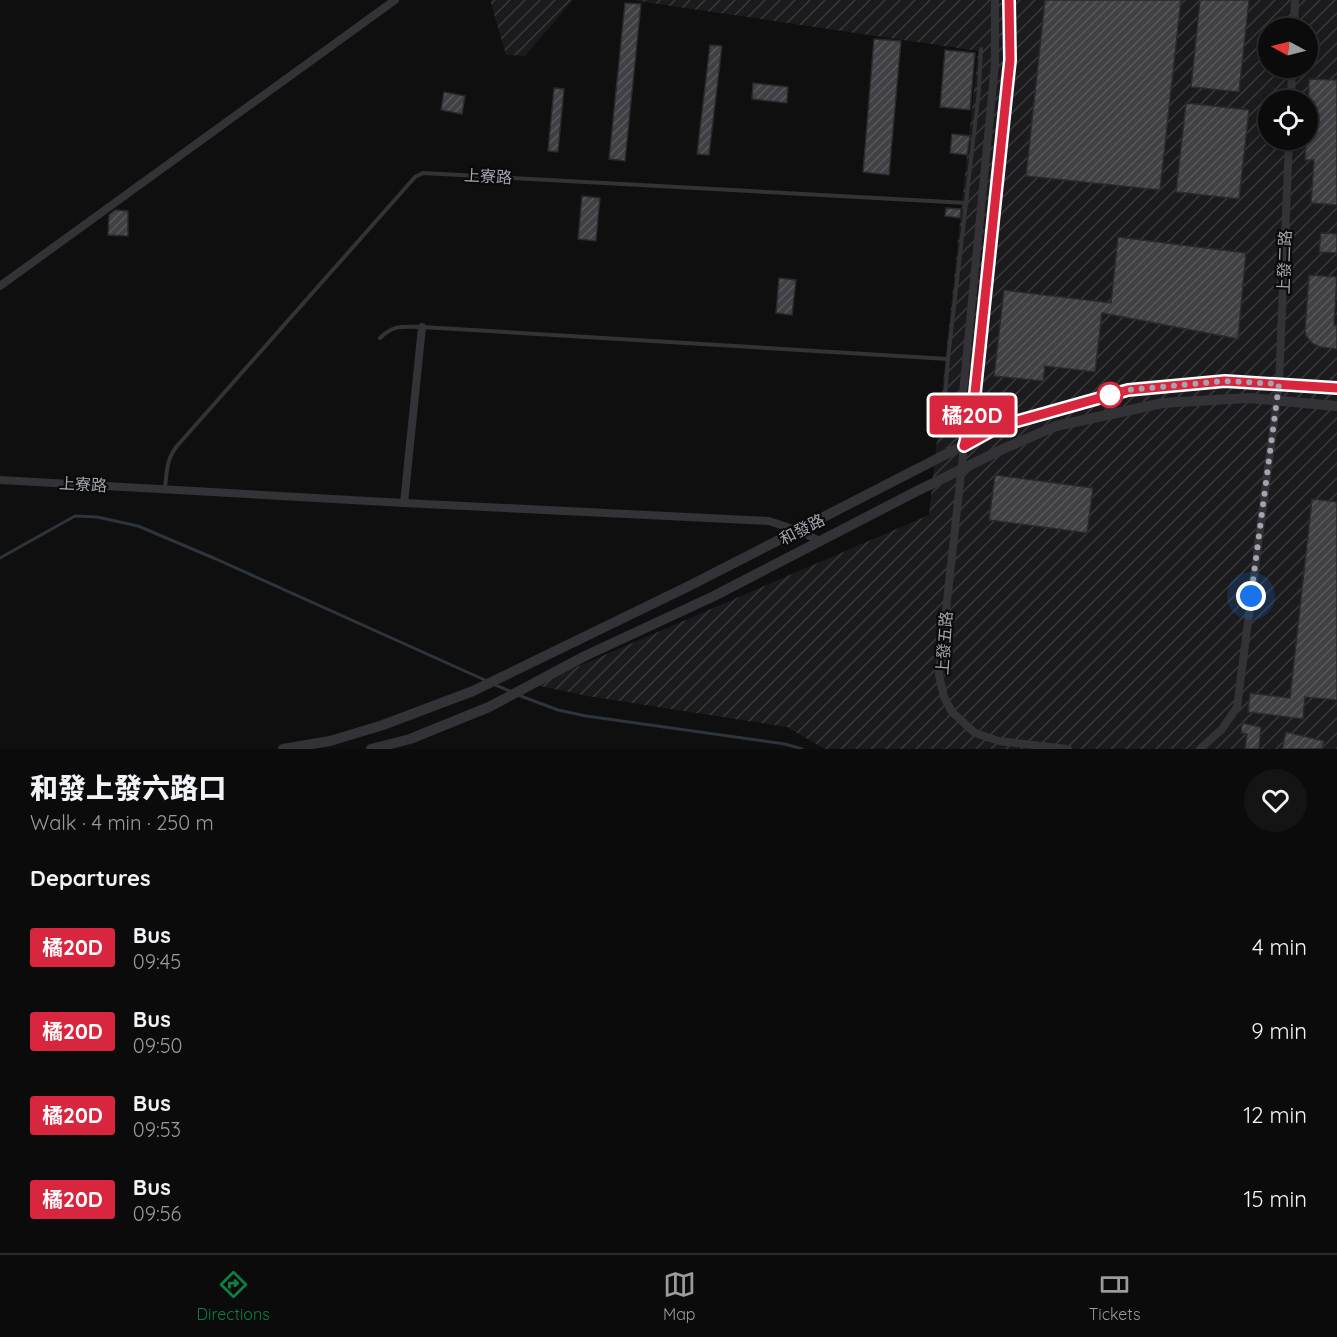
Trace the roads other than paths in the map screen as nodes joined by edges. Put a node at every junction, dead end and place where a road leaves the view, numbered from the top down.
1 (395, 0) edge
2 (995, 0) edge
3 (1009, 0) edge
4 (1295, 0) edge
5 (1294, 18) edge
6 (981, 49) dead end
7 (1289, 150) edge
8 (967, 203) junction
9 (0, 286) edge
10 (422, 327) junction
11 (380, 338) dead end
12 (948, 359) junction
13 (1279, 384) junction
14 (1337, 388) edge
15 (1277, 401) junction
16 (1337, 406) edge
17 (942, 436) dead end
18 (964, 446) junction
19 (961, 469) junction
20 (0, 480) edge
21 (165, 489) junction
22 (404, 503) junction
23 (799, 531) junction
24 (820, 541) junction
25 (331, 745) edge
26 (283, 749) edge
27 (371, 749) edge
28 (1068, 749) edge
29 (1200, 749) edge

1 - 9 street
2 - 18 street
3 - 18 street
4 - 5 street
6 - 8 lane
7 - 13 street, 上發二路
8 - 12 lane
8 - 21 lane, 上寮路
10 - 11 lane
10 - 12 lane
10 - 22 street
12 - 17 lane
13 - 14 street, 和發路
13 - 15 street
13 - 18 street, 和發路
15 - 16 street, 和發路
15 - 19 street, 和發路
15 - 29 street
18 - 19 street, 上發五路
18 - 23 street, 和發路
19 - 24 street, 和發路
19 - 28 street, 上發五路
20 - 21 street, 上寮路
21 - 22 street, 上寮路
22 - 23 street, 上寮路
23 - 24 street, 上寮路
23 - 25 street, 和發路
24 - 27 street, 和發路
25 - 26 street, 和發路

